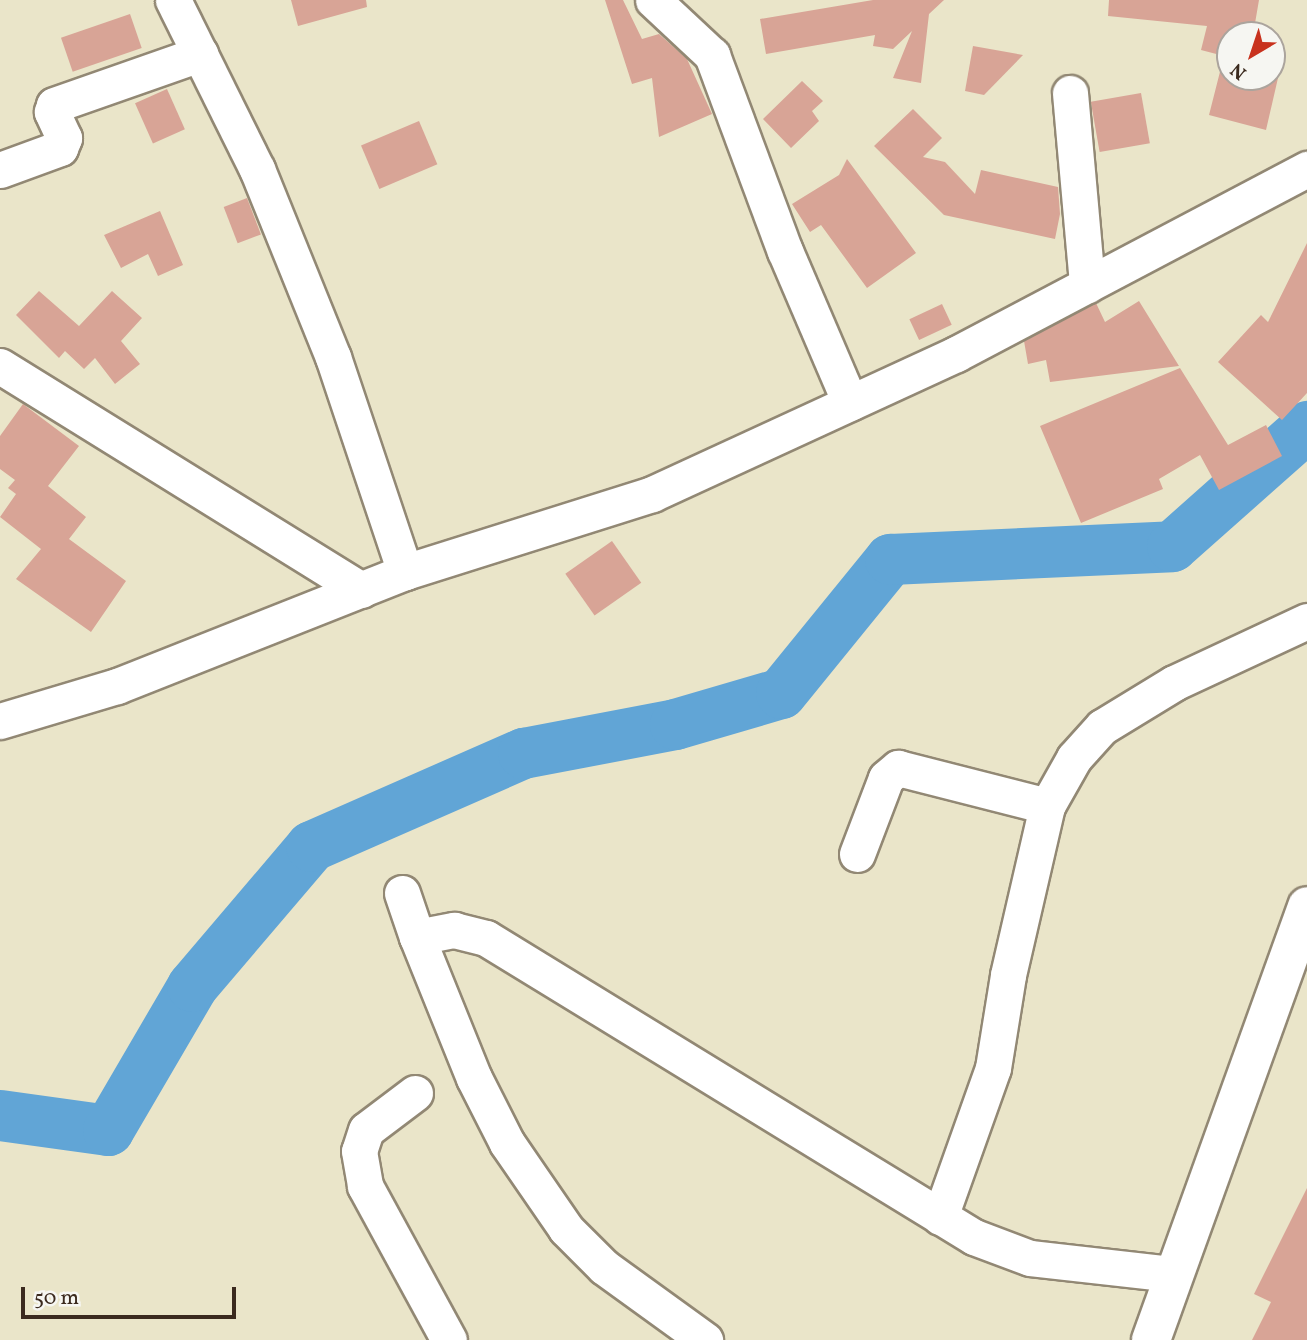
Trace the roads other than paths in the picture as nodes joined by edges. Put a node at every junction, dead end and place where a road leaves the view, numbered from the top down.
1 (173, 0) edge
2 (653, 0) edge
3 (200, 54) junction
4 (1070, 93) dead end
5 (1307, 169) edge
6 (0, 170) edge
7 (1087, 285) junction
8 (0, 366) edge
9 (850, 403) junction
10 (405, 572) junction
11 (361, 590) junction
12 (1307, 621) edge
13 (0, 721) edge
14 (1047, 806) junction
15 (857, 853) dead end
16 (402, 893) dead end
17 (1307, 906) edge
18 (417, 937) junction
19 (415, 1093) dead end
20 (940, 1217) junction
21 (1173, 1274) junction
22 (449, 1340) edge
23 (705, 1340) edge
24 (1151, 1340) edge

1 - 3 street
2 - 9 street
3 - 6 street
3 - 10 street
4 - 7 street
5 - 7 street
7 - 9 street
8 - 11 street
9 - 10 street
10 - 11 street
11 - 13 street
12 - 14 street
14 - 15 street
14 - 20 street
16 - 18 street
17 - 21 main road
18 - 20 street
18 - 23 street
19 - 22 street
20 - 21 street
21 - 24 main road

